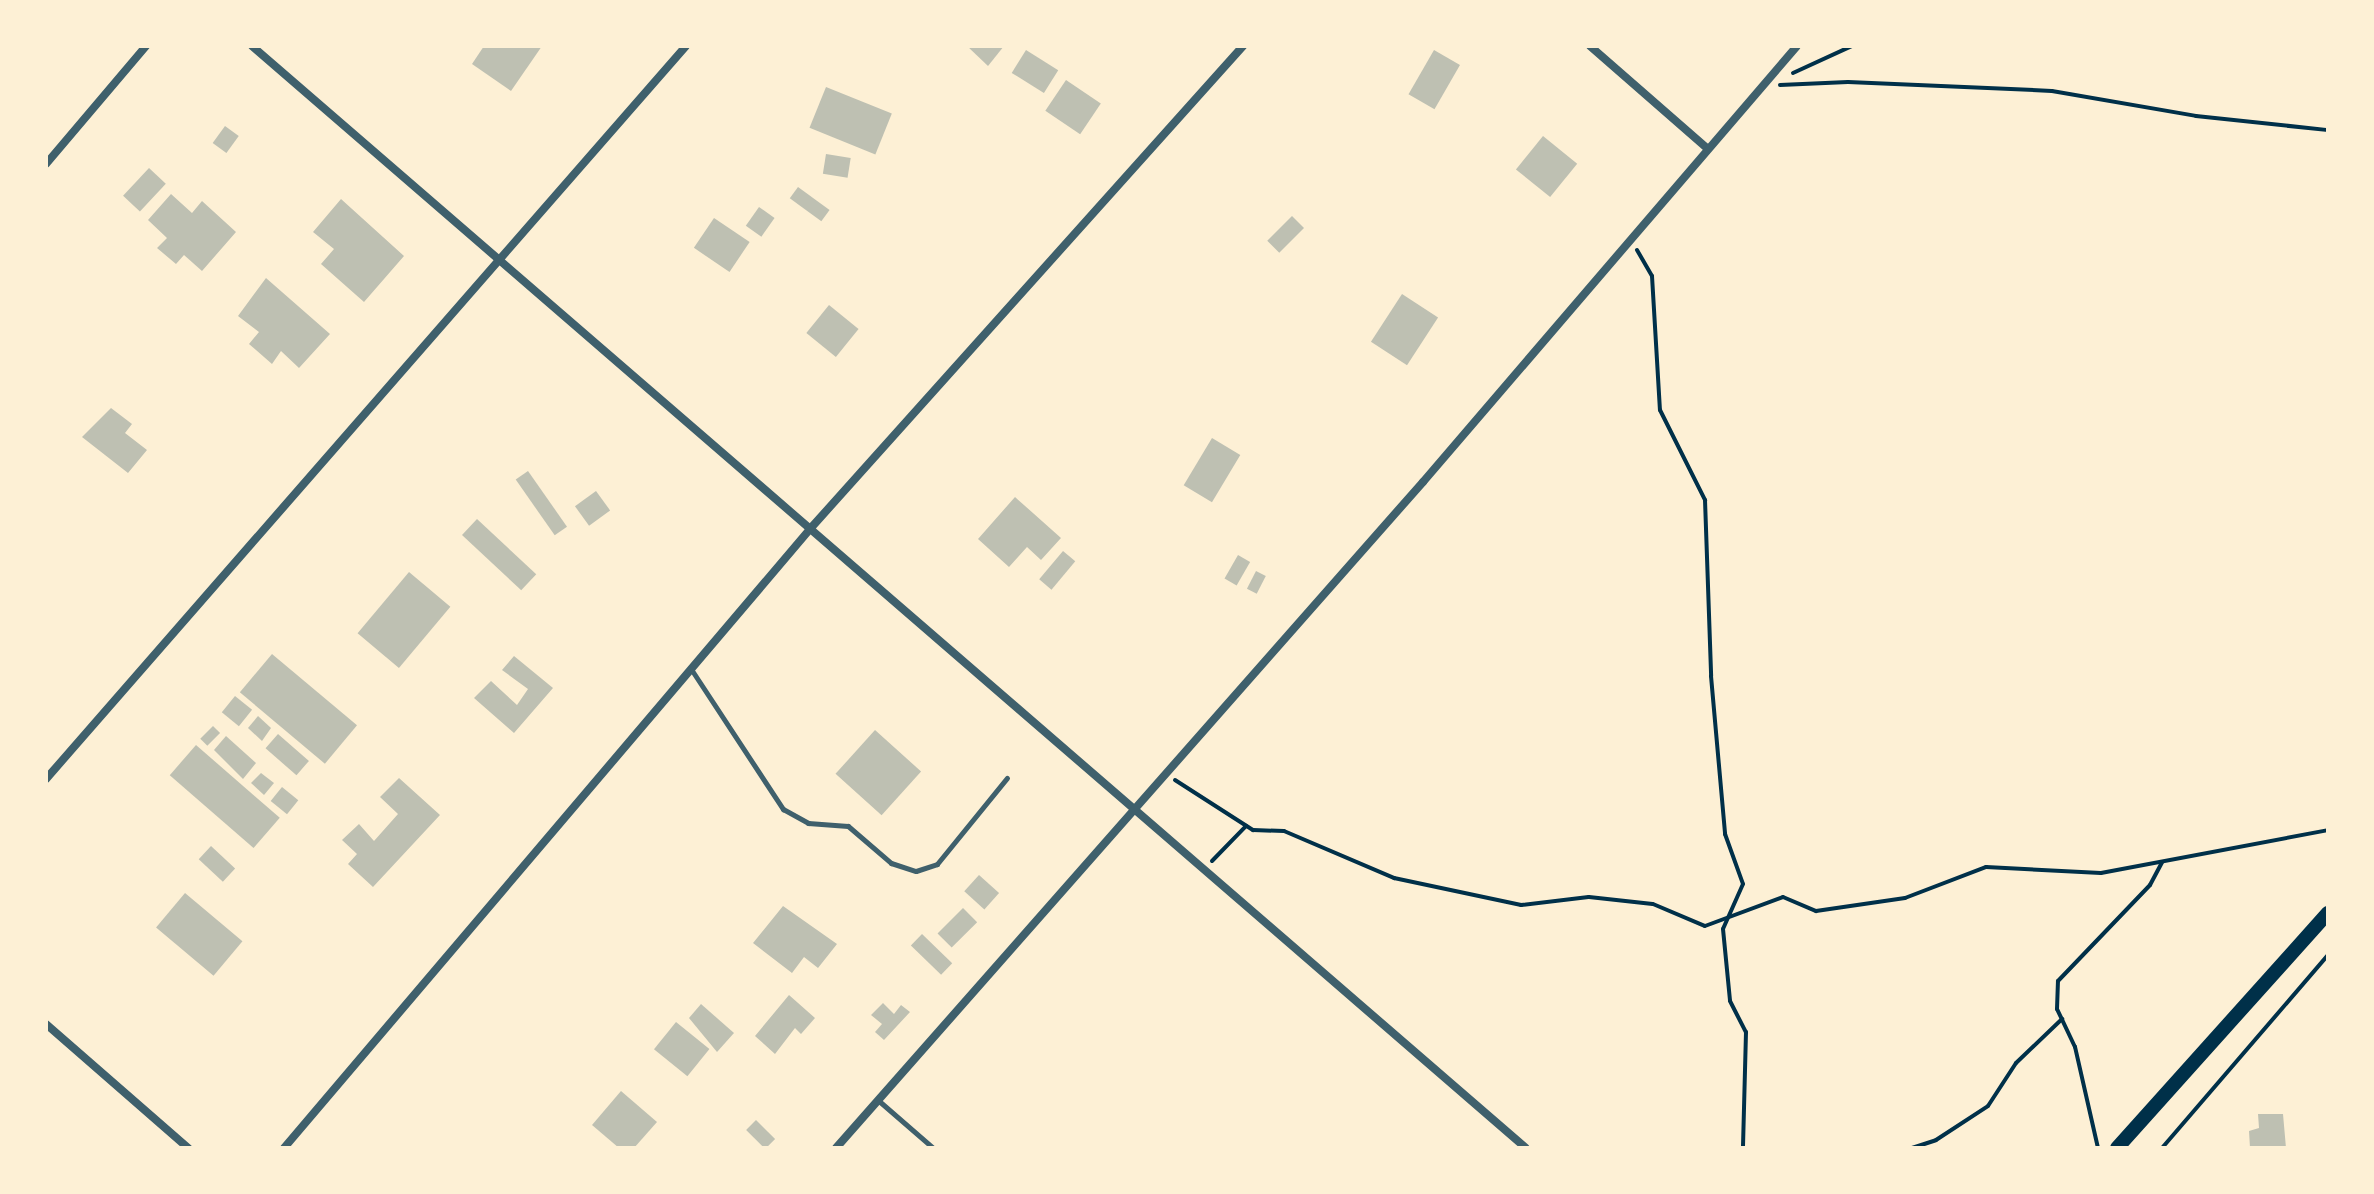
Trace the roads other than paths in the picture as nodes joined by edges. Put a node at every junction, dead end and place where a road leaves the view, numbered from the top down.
1 (146, 46) edge
2 (252, 46) edge
3 (686, 46) edge
4 (1243, 46) edge
5 (1590, 46) edge
6 (1797, 46) edge
7 (1707, 148) junction
8 (46, 164) edge
9 (499, 262) junction
10 (810, 529) junction
11 (691, 669) junction
12 (1007, 778) dead end
13 (46, 779) edge
14 (1135, 808) junction
15 (2328, 913) edge
16 (46, 1024) edge
17 (878, 1100) junction
18 (1521, 1147) edge
19 (188, 1148) edge
20 (284, 1148) edge
21 (836, 1148) edge
22 (933, 1148) edge
23 (2117, 1148) edge

1 - 8 street
2 - 9 street
3 - 9 street
4 - 10 street
5 - 7 street
6 - 7 street
7 - 14 street
9 - 10 street
9 - 13 street
10 - 11 street
10 - 14 street
11 - 12 lane
11 - 20 street
14 - 17 street
14 - 18 street
15 - 23 main road
16 - 19 street
17 - 21 street
17 - 22 lane

